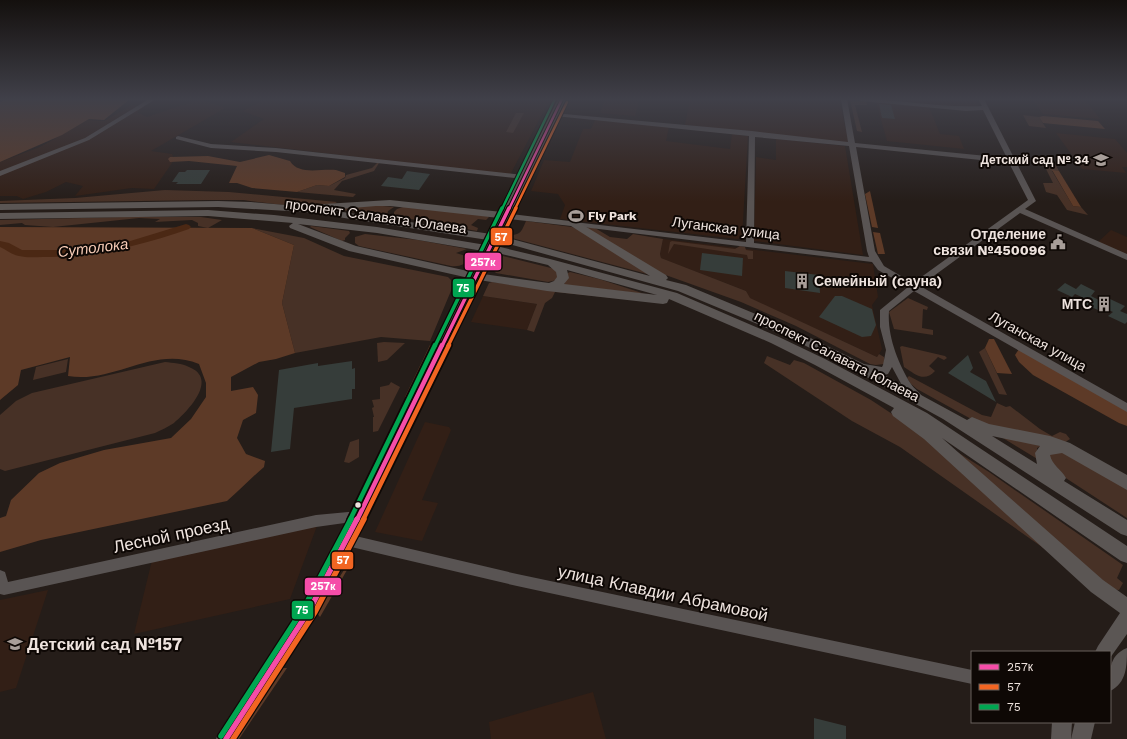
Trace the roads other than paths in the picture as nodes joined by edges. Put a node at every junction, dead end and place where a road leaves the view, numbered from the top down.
1 (96, 133) edge
2 (545, 133) edge
3 (752, 133) edge
4 (756, 133) edge
5 (850, 133) edge
6 (999, 133) edge
7 (178, 138) dead end
8 (852, 145) junction
9 (1013, 161) junction
10 (0, 174) edge
11 (523, 177) junction
12 (405, 205) junction
13 (0, 207) edge
14 (304, 209) junction
15 (1020, 210) junction
16 (0, 216) edge
17 (274, 218) junction
18 (503, 219) junction
19 (396, 222) junction
20 (574, 224) junction
21 (377, 230) junction
22 (750, 245) junction
23 (353, 249) junction
24 (1127, 257) edge
25 (875, 260) junction
26 (550, 262) junction
27 (477, 271) junction
28 (547, 287) junction
29 (913, 287) junction
30 (682, 288) junction
31 (692, 304) junction
32 (890, 347) junction
33 (859, 367) junction
34 (864, 385) junction
35 (919, 399) junction
36 (1127, 408) edge
37 (948, 415) junction
38 (1065, 447) junction
39 (1127, 483) edge
40 (1079, 498) junction
41 (359, 516) junction
42 (1127, 529) edge
43 (346, 540) junction
44 (1127, 555) edge
45 (0, 576) edge
46 (1127, 608) edge
47 (1127, 618) edge
48 (1105, 651) edge
49 (1127, 656) edge
50 (971, 677) edge
51 (1111, 680) edge
52 (1062, 723) edge
53 (1085, 723) edge
54 (226, 739) edge
55 (1061, 739) edge
56 (1081, 739) edge

1 - 10 street
2 - 11 main road
3 - 22 street
4 - 8 street
5 - 8 street
6 - 9 street
7 - 11 street
8 - 9 street
8 - 25 street
9 - 15 street
11 - 18 main road
12 - 14 main road
12 - 18 main road
12 - 19 main road
13 - 14 main road, проспект Салавата Юлаева
14 - 19 main road, проспект Салавата Юлаева
15 - 24 street
15 - 29 street
16 - 17 main road, проспект Салавата Юлаева
17 - 21 main road, проспект Салавата Юлаева
17 - 23 main road
18 - 20 main road
18 - 27 main road
19 - 30 main road, проспект Салавата Юлаева
20 - 22 street, Луганская улица
20 - 30 main road
21 - 23 main road
21 - 26 main road, проспект Салавата Юлаева
22 - 25 street, Луганская улица
23 - 27 main road
25 - 29 street, Луганская улица
26 - 28 main road
26 - 31 main road, проспект Салавата Юлаева
27 - 28 main road
27 - 41 main road
28 - 31 main road
29 - 32 street
29 - 36 street, Луганская улица
30 - 33 main road, проспект Салавата Юлаева
31 - 34 main road, проспект Салавата Юлаева
32 - 33 street
32 - 35 street
33 - 35 main road, проспект Салавата Юлаева
34 - 44 main road, проспект Салавата Юлаева
34 - 46 main road
35 - 37 main road, проспект Салавата Юлаева
37 - 38 main road
37 - 40 main road, проспект Салавата Юлаева
38 - 39 main road
38 - 40 main road
40 - 42 main road, проспект Салавата Юлаева
41 - 43 main road
41 - 45 street, Лесной проезд
43 - 50 street, улица Клавдии Абрамовой
43 - 54 main road
47 - 48 main road
49 - 51 main road
52 - 55 main road
53 - 56 main road

